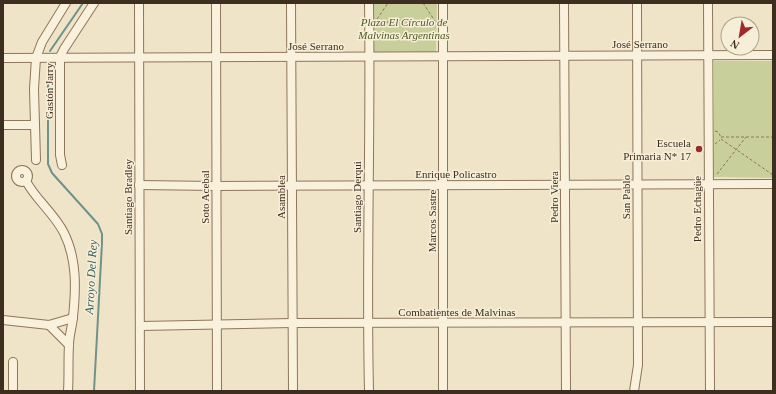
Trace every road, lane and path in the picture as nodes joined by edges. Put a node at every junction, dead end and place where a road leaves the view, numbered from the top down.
1 (66, 3) edge
2 (94, 3) edge
3 (139, 3) edge
4 (216, 3) edge
5 (291, 3) edge
6 (369, 3) edge
7 (388, 3) edge
8 (423, 3) edge
9 (443, 3) edge
10 (564, 3) edge
11 (637, 3) edge
12 (708, 3) edge
13 (440, 22) junction
14 (773, 54) edge
15 (708, 55) junction
16 (370, 56) junction
17 (443, 56) junction
18 (565, 56) junction
19 (637, 56) junction
20 (60, 57) junction
21 (139, 57) junction
22 (217, 57) junction
23 (291, 57) junction
24 (3, 58) edge
25 (36, 58) junction
26 (3, 125) edge
27 (35, 125) junction
28 (714, 130) dead end
29 (746, 137) junction
30 (773, 137) edge
31 (721, 138) junction
32 (714, 145) dead end
33 (736, 150) junction
34 (36, 160) dead end
35 (62, 164) dead end
36 (773, 175) edge
37 (714, 177) dead end
38 (26, 181) dead end
39 (565, 184) junction
40 (637, 184) junction
41 (708, 184) junction
42 (773, 184) edge
43 (139, 185) junction
44 (292, 185) junction
45 (368, 185) junction
46 (442, 185) junction
47 (216, 186) junction
48 (73, 318) junction
49 (3, 320) edge
50 (710, 321) junction
51 (565, 322) junction
52 (638, 322) junction
53 (773, 322) edge
54 (292, 323) junction
55 (443, 323) junction
56 (218, 324) junction
57 (368, 324) junction
58 (49, 325) junction
59 (141, 326) junction
60 (69, 345) junction
61 (13, 362) dead end
62 (14, 391) edge
63 (68, 391) edge
64 (140, 391) edge
65 (217, 391) edge
66 (293, 391) edge
67 (369, 391) edge
68 (444, 391) edge
69 (566, 391) edge
70 (634, 391) edge
71 (710, 391) edge

1 - 25 street, Gastón Jarry
2 - 20 street, Gastón Jarry
3 - 21 street, Santiago Bradley
4 - 22 street, Soto Acebal
5 - 23 street, Asamblea
6 - 16 street, Santiago Derqui
7 - 13 path
8 - 13 path
9 - 13 street, Marcos Sastre
10 - 18 street, Pedro Viera
11 - 19 street, San Pablo
12 - 15 street, Pedro Echagüe
13 - 17 street, Marcos Sastre
14 - 15 street, José Serrano
15 - 19 street, José Serrano
15 - 41 street, Pedro Echagüe
16 - 17 street, José Serrano
16 - 23 street, José Serrano
16 - 45 street, Santiago Derqui
17 - 18 street, José Serrano
17 - 46 street, Marcos Sastre
18 - 19 street, José Serrano
18 - 39 street, Pedro Viera
19 - 40 street, San Pablo
20 - 21 street, José Serrano
20 - 25 street, José Serrano
20 - 35 street, Gastón Jarry
21 - 22 street, José Serrano
21 - 43 street, Santiago Bradley
22 - 23 street, José Serrano
22 - 47 street, Soto Acebal
23 - 44 street, Asamblea
24 - 25 street, José Serrano
25 - 27 street, Gastón Jarry
26 - 27 street
27 - 34 street, Gastón Jarry
28 - 31 path
29 - 30 path
29 - 31 path
29 - 33 path
31 - 32 path
31 - 33 path
33 - 36 path
33 - 37 path
38 - 48 street
39 - 40 street, Enrique Policastro
39 - 46 street, Enrique Policastro
39 - 51 street, Pedro Viera
40 - 41 street, Enrique Policastro
40 - 52 street, San Pablo
41 - 42 street, Enrique Policastro
41 - 50 street, Pedro Echagüe
43 - 47 street, Enrique Policastro
43 - 59 street, Santiago Bradley
44 - 45 street, Enrique Policastro
44 - 47 street, Enrique Policastro
44 - 54 street, Asamblea
45 - 46 street, Enrique Policastro
45 - 57 street, Santiago Derqui
46 - 55 street, Marcos Sastre
47 - 56 street, Soto Acebal
48 - 58 street
48 - 60 street
49 - 58 street
50 - 52 street, Combatientes de Malvinas
50 - 53 street, Combatientes de Malvinas
50 - 71 street, Pedro Echagüe
51 - 52 street, Combatientes de Malvinas
51 - 55 street, Combatientes de Malvinas
51 - 69 street, Pedro Viera
52 - 70 street, San Pablo
54 - 56 street, Combatientes de Malvinas
54 - 57 street, Combatientes de Malvinas
54 - 66 street, Asamblea
55 - 57 street, Combatientes de Malvinas
55 - 68 street, Marcos Sastre
56 - 59 street, Combatientes de Malvinas
56 - 65 street, Soto Acebal
57 - 67 street, Santiago Derqui
58 - 60 street
59 - 64 street, Santiago Bradley
60 - 63 street
61 - 62 street

